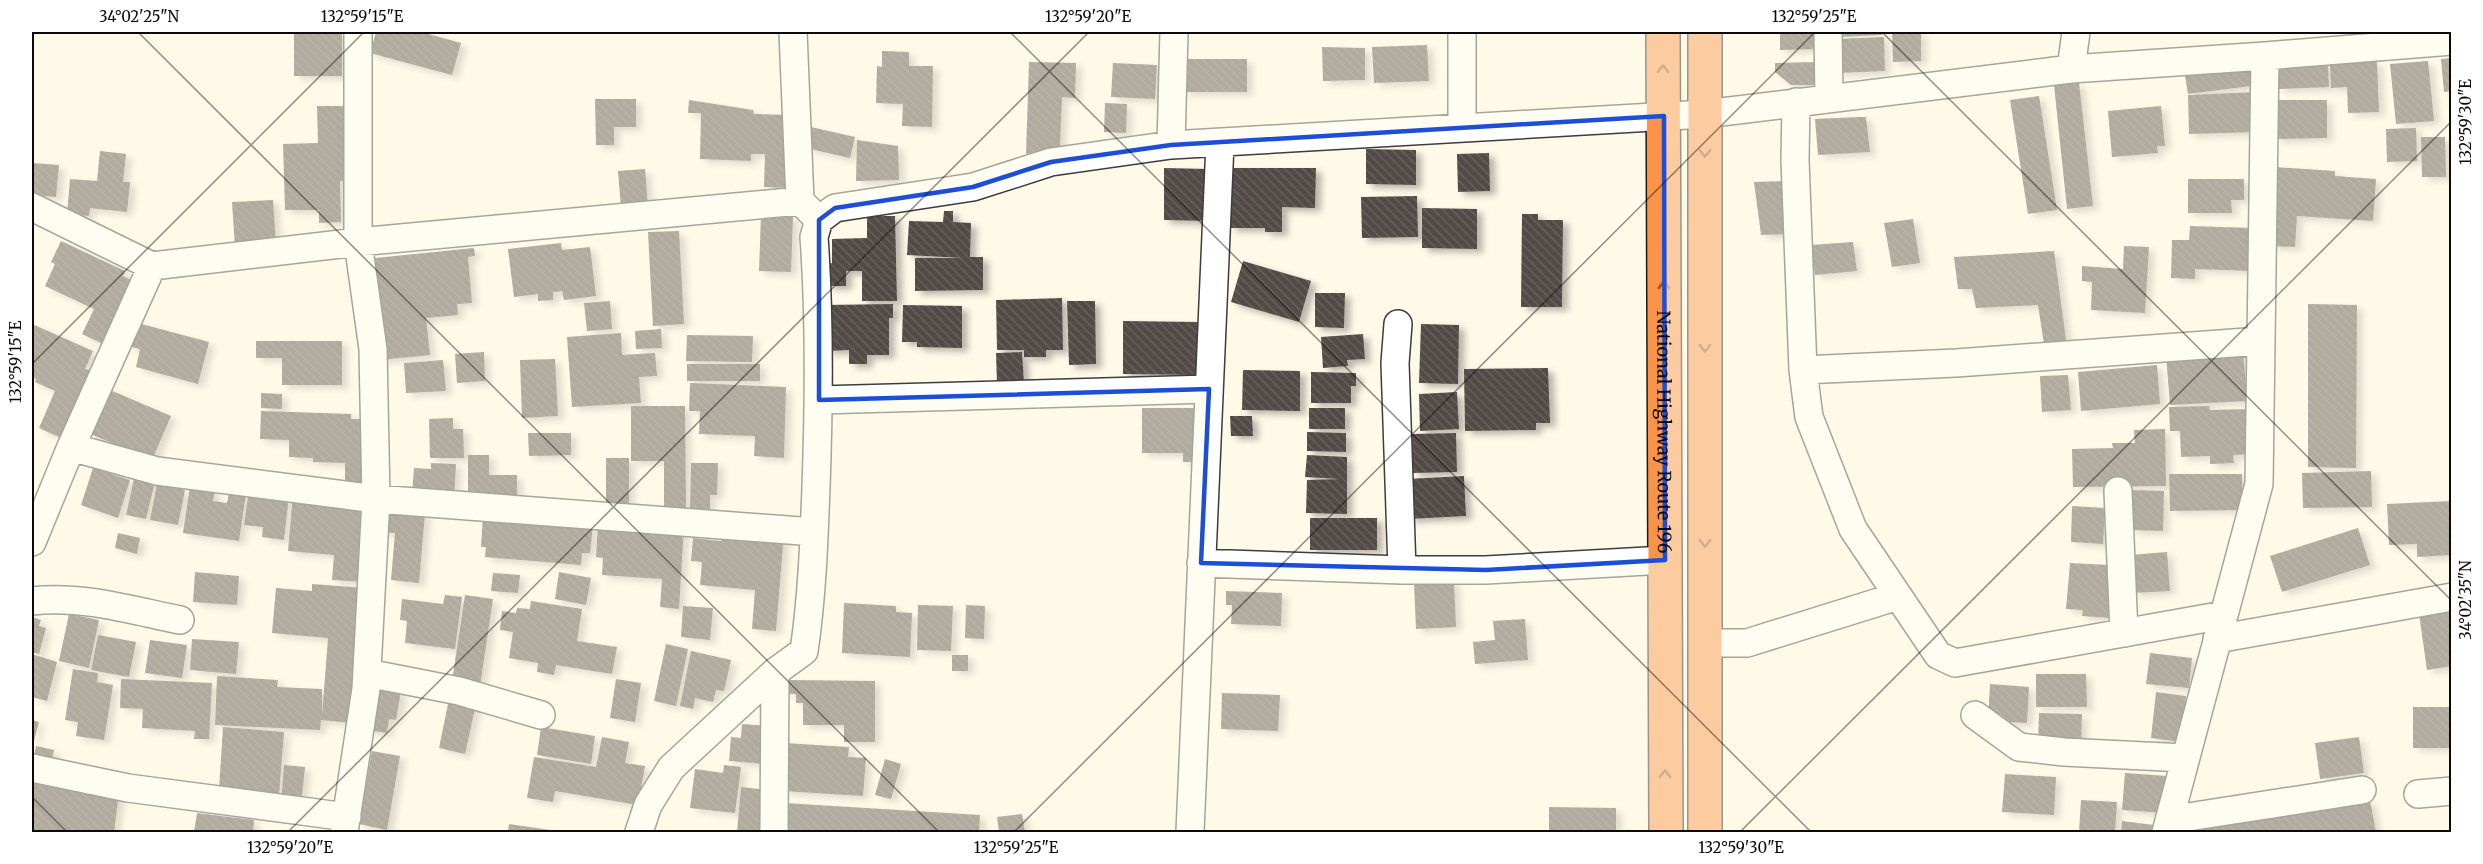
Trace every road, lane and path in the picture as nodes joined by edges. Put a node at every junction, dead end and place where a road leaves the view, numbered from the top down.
1 (358, 32) edge
2 (793, 32) edge
3 (1174, 32) edge
4 (1462, 32) edge
5 (1663, 32) edge
6 (1705, 32) edge
7 (1828, 32) edge
8 (2076, 32) edge
9 (2451, 41) edge
10 (2265, 56) junction
11 (2071, 69) junction
12 (1829, 98) junction
13 (1796, 102) junction
14 (1705, 114) junction
15 (1664, 116) junction
16 (1462, 128) junction
17 (1220, 142) junction
18 (1171, 145) junction
19 (800, 201) junction
20 (32, 207) edge
21 (819, 220) junction
22 (358, 242) junction
23 (152, 266) junction
24 (1398, 324) dead end
25 (2261, 341) junction
26 (1803, 370) junction
27 (1209, 389) junction
28 (819, 400) junction
29 (70, 447) junction
30 (2118, 491) dead end
31 (376, 499) junction
32 (814, 532) junction
33 (32, 542) edge
34 (1665, 560) junction
35 (1202, 563) junction
36 (1402, 570) junction
37 (1898, 596) junction
38 (2451, 597) edge
39 (32, 601) edge
40 (180, 620) dead end
41 (2221, 627) junction
42 (2124, 633) junction
43 (1705, 643) junction
44 (775, 672) junction
45 (367, 673) junction
46 (541, 715) dead end
47 (1975, 716) dead end
48 (2186, 758) junction
49 (32, 768) edge
50 (2361, 790) dead end
51 (2451, 791) edge
52 (2418, 794) dead end
53 (346, 825) edge
54 (2167, 826) edge
55 (639, 832) edge
56 (774, 832) edge
57 (1190, 832) edge
58 (1666, 832) edge
59 (1705, 832) edge

1 - 22 street
2 - 19 street
3 - 18 street
4 - 16 street
15 -> 5 highway, National Highway Route 196
6 - 14 highway
7 - 12 street
8 - 11 street
9 - 10 street
10 - 11 street
10 - 25 street
11 - 12 street
12 - 13 street
13 - 14 street
13 - 26 street
14 - 15 street
14 -> 43 highway
15 - 16 street
34 -> 15 highway, National Highway Route 196
16 - 17 street
17 - 18 street
17 - 27 street
18 - 21 street
19 - 21 street
19 - 22 street
20 - 23 street
21 - 28 street
22 - 23 street
22 - 31 street
23 - 29 street
24 - 36 street
25 - 26 street
25 - 41 street
26 - 37 street
27 - 28 street
27 - 35 street
28 - 32 street
29 - 31 street
29 - 33 street
30 - 42 street
31 - 32 street
31 - 45 street
32 - 44 street
34 - 36 street
58 -> 34 highway, National Highway Route 196
35 - 36 street
35 - 57 street
37 - 42 street
37 - 43 street
38 - 41 street
39 - 40 street
41 - 42 street
41 - 48 street
43 - 59 highway
44 - 55 street
44 - 56 street
45 - 46 street
45 - 53 street
47 - 48 street
48 - 54 street
49 - 53 street
50 - 54 street
51 - 52 street

